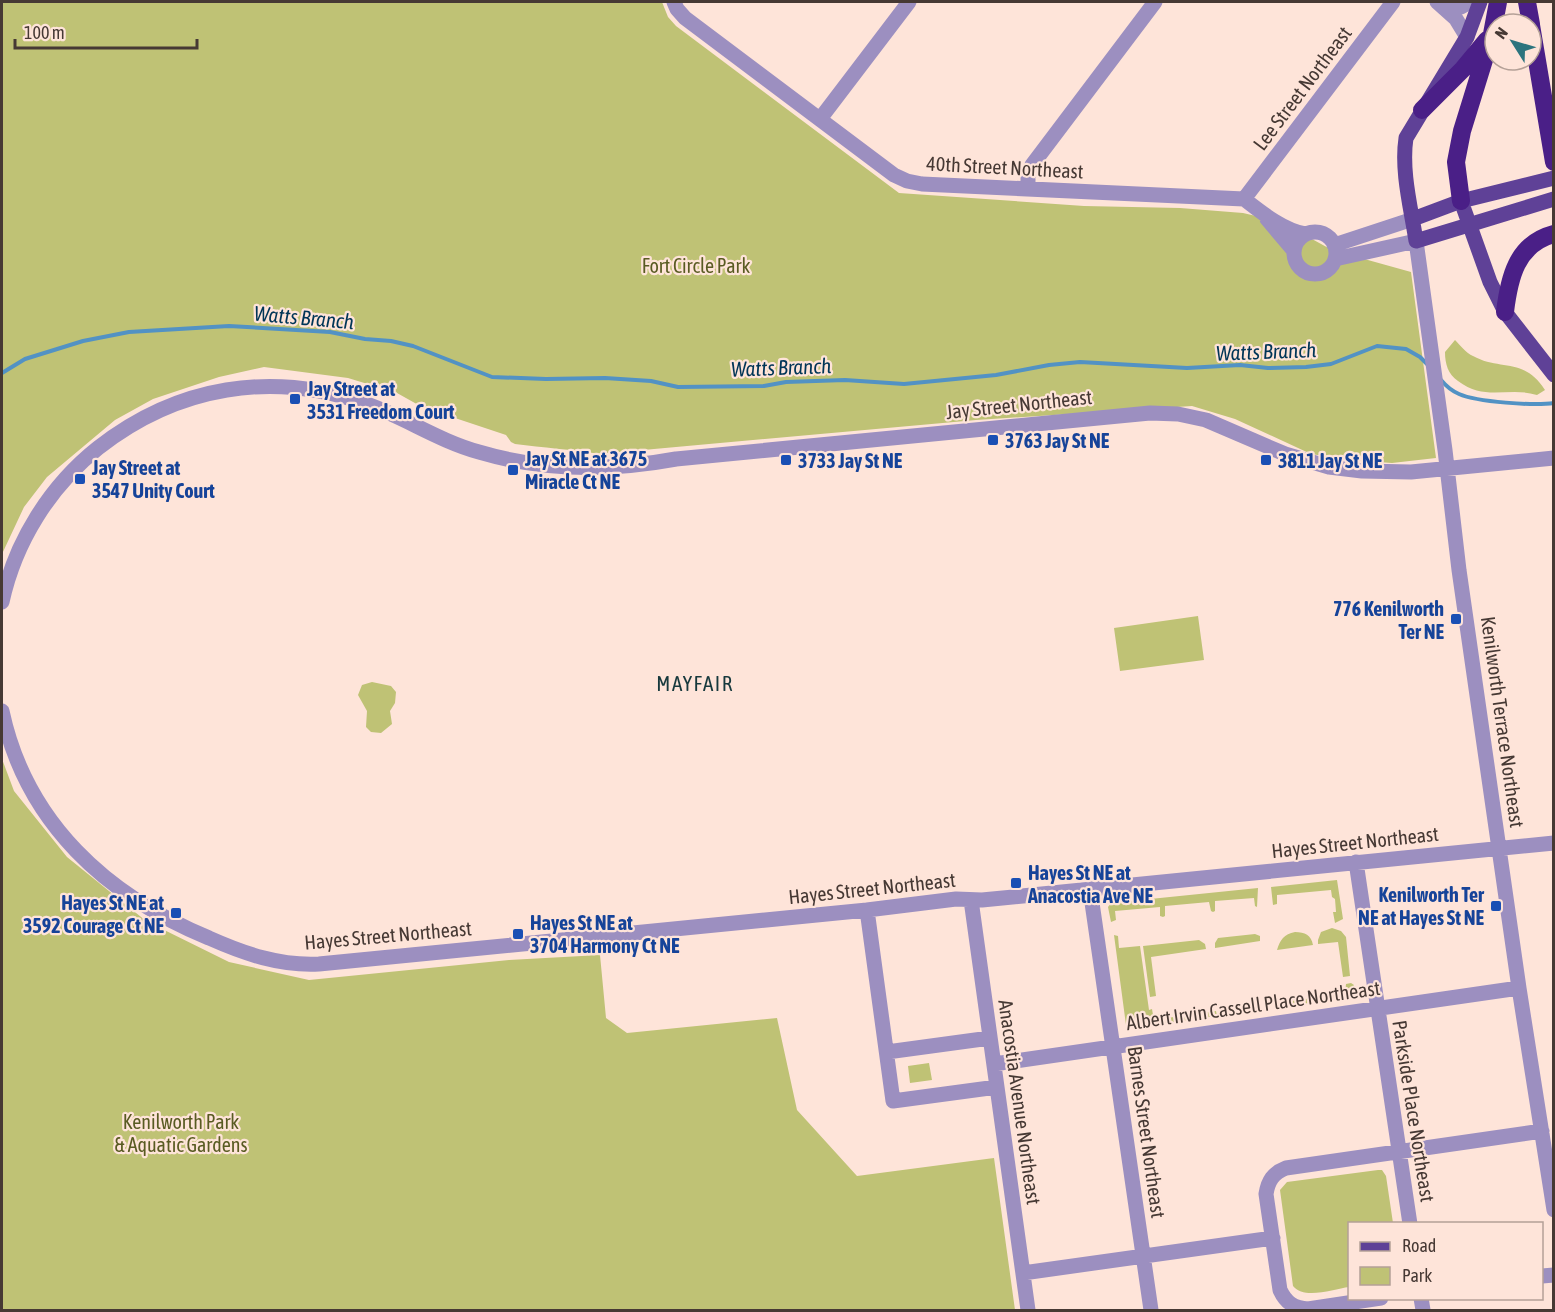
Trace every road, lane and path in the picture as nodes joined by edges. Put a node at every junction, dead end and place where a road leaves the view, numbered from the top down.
1 (674, 2) edge
2 (909, 2) edge
3 (1155, 2) edge
4 (1393, 2) edge
5 (1470, 2) edge
6 (1480, 2) edge
7 (1439, 3) edge
8 (1467, 38) junction
9 (1483, 45) edge
10 (1483, 63) edge
11 (1539, 72) edge
12 (1422, 110) junction
13 (820, 119) junction
14 (1554, 162) edge
15 (1554, 178) edge
16 (1028, 189) junction
17 (1244, 199) junction
18 (1554, 199) edge
19 (1461, 201) junction
20 (1263, 214) junction
21 (1413, 219) junction
22 (1469, 224) junction
23 (1305, 234) junction
24 (1554, 234) edge
25 (1416, 240) junction
26 (1294, 251) junction
27 (1335, 252) junction
28 (1505, 312) junction
29 (1554, 375) edge
30 (1554, 458) edge
31 (1446, 469) junction
32 (2, 602) edge
33 (2, 711) edge
34 (1554, 843) edge
35 (1500, 849) junction
36 (1356, 862) junction
37 (1090, 889) junction
38 (971, 900) junction
39 (867, 910) junction
40 (1519, 988) junction
41 (1377, 1009) junction
42 (990, 1038) junction
43 (1113, 1047) junction
44 (886, 1052) junction
45 (994, 1064) junction
46 (997, 1087) junction
47 (1542, 1131) junction
48 (1399, 1151) junction
49 (1554, 1210) edge
50 (1410, 1222) edge
51 (1273, 1238) junction
52 (1143, 1255) junction
53 (1023, 1273) junction
54 (1374, 1300) edge
55 (1028, 1311) edge
56 (1151, 1311) edge

1 - 13 street, 40th Street Northeast
2 - 13 street
3 - 16 street
4 - 17 street, Lee Street Northeast
5 - 7 street
6 - 8 main road
7 - 8 street
8 - 12 main road
9 - 12 highway
10 - 19 highway
11 - 14 highway
12 - 21 main road
13 - 16 street, 40th Street Northeast
15 - 19 main road
16 - 17 street, 40th Street Northeast
17 - 20 street
18 - 22 main road
19 - 21 main road
19 - 22 main road
20 - 23 street
20 - 26 street
21 - 25 main road
21 - 27 street
22 - 25 main road
22 - 28 main road
23 - 26 street
23 - 27 street
24 - 28 highway
25 - 27 street
25 - 31 street, Kenilworth Terrace Northeast
26 - 27 street
28 - 29 main road
30 - 31 street, Jay Street Northeast
31 - 32 street, Jay Street Northeast
31 - 35 street, Kenilworth Terrace Northeast
33 - 39 street, Hayes Street Northeast
34 - 35 street, Hayes Street Northeast
35 - 36 street, Hayes Street Northeast
35 - 40 street, Kenilworth Terrace Northeast
36 - 37 street, Hayes Street Northeast
36 - 41 street, Parkside Place Northeast
37 - 38 street, Hayes Street Northeast
37 - 43 street, Barnes Street Northeast
38 - 39 street, Hayes Street Northeast
38 - 42 street, Anacostia Avenue Northeast
39 - 44 street
40 - 41 street, Albert Irvin Cassell Place Northeast
40 - 47 street, Kenilworth Terrace Northeast
41 - 43 street, Albert Irvin Cassell Place Northeast
41 - 48 street, Parkside Place Northeast
42 - 44 street
42 - 45 street, Anacostia Avenue Northeast
43 - 45 street, Albert Irvin Cassell Place Northeast
43 - 52 street, Barnes Street Northeast
44 - 46 street
45 - 46 street, Anacostia Avenue Northeast
46 - 53 street, Anacostia Avenue Northeast
47 - 48 street
47 - 49 street, Kenilworth Terrace Northeast
48 - 50 street, Parkside Place Northeast
48 - 51 street
51 - 52 street
51 - 54 street
52 - 53 street
52 - 56 street, Barnes Street Northeast
53 - 55 street, Anacostia Avenue Northeast

